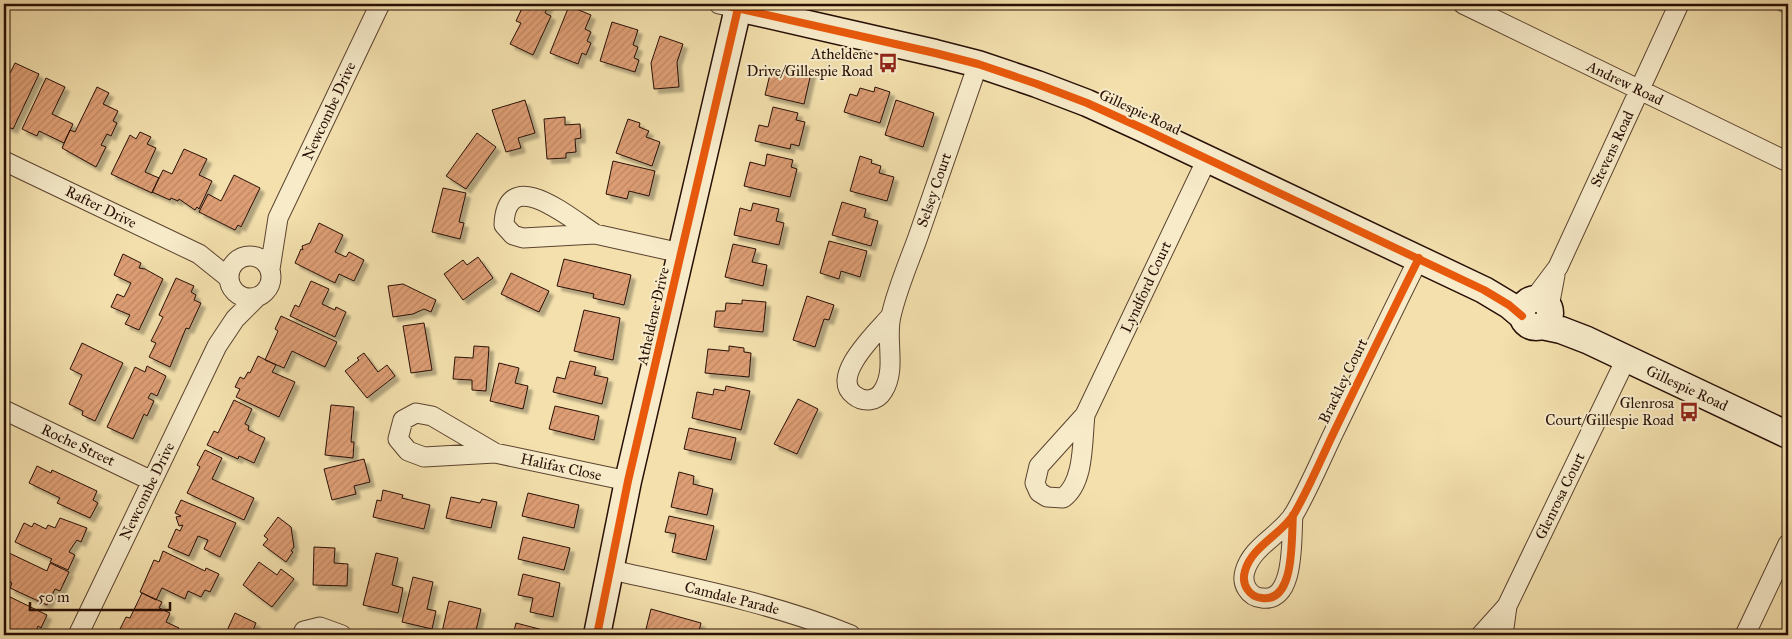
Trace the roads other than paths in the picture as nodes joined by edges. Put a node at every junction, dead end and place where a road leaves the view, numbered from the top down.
1 (380, 4) edge
2 (1463, 4) edge
3 (1679, 4) edge
4 (732, 5) edge
5 (978, 64) junction
6 (1640, 91) junction
7 (1207, 159) junction
8 (4, 161) edge
9 (1788, 162) edge
10 (278, 218) junction
11 (595, 234) dead end
12 (199, 254) junction
13 (682, 254) junction
14 (247, 257) junction
15 (1419, 258) junction
16 (270, 268) junction
17 (229, 279) junction
18 (256, 298) junction
19 (1537, 310) junction
20 (890, 317) dead end
21 (217, 346) junction
22 (1626, 359) junction
23 (4, 410) edge
24 (1086, 415) dead end
25 (1788, 436) edge
26 (495, 453) dead end
27 (152, 481) junction
28 (628, 481) junction
29 (1293, 515) dead end
30 (1788, 544) edge
31 (611, 570) junction
32 (1507, 606) junction
33 (78, 635) edge
34 (302, 635) edge
35 (342, 635) edge
36 (597, 635) edge
37 (851, 635) edge
38 (1481, 635) edge
39 (1503, 635) edge
40 (1745, 635) edge

1 - 10 street, Newcombe Drive
2 - 6 street, Andrew Road
3 - 6 street, Stevens Road
4 - 5 street, Gillespie Road
4 - 13 street, Atheldene Drive
5 - 7 street, Gillespie Road
5 - 20 street, Selsey Court
6 - 9 street, Andrew Road
6 - 19 street, Stevens Road
7 - 15 street, Gillespie Road
7 - 24 street, Lyndford Court
8 - 12 street, Rafter Drive
10 - 14 street, Newcombe Drive
10 - 16 street, Newcombe Drive
11 - 13 street
12 - 14 street, Rafter Drive
12 - 17 street, Rafter Drive
13 - 28 street, Atheldene Drive
14 - 16 street
14 - 17 street
15 - 19 street, Gillespie Road
15 - 29 street, Brackley Court
16 - 18 street
17 - 18 street
17 - 21 street, Newcombe Drive
18 - 21 street, Newcombe Drive
19 - 22 street, Gillespie Road
21 - 27 street, Newcombe Drive
22 - 25 street, Gillespie Road
22 - 32 street, Glenrosa Court
23 - 27 street, Roche Street
26 - 28 street, Halifax Close
27 - 33 street, Newcombe Drive
28 - 31 street, Atheldene Drive
30 - 40 street
31 - 36 street, Atheldene Drive
31 - 37 street, Camdale Parade
32 - 38 street, Glenrosa Court
32 - 39 street, Glenrosa Court
34 - 35 street

